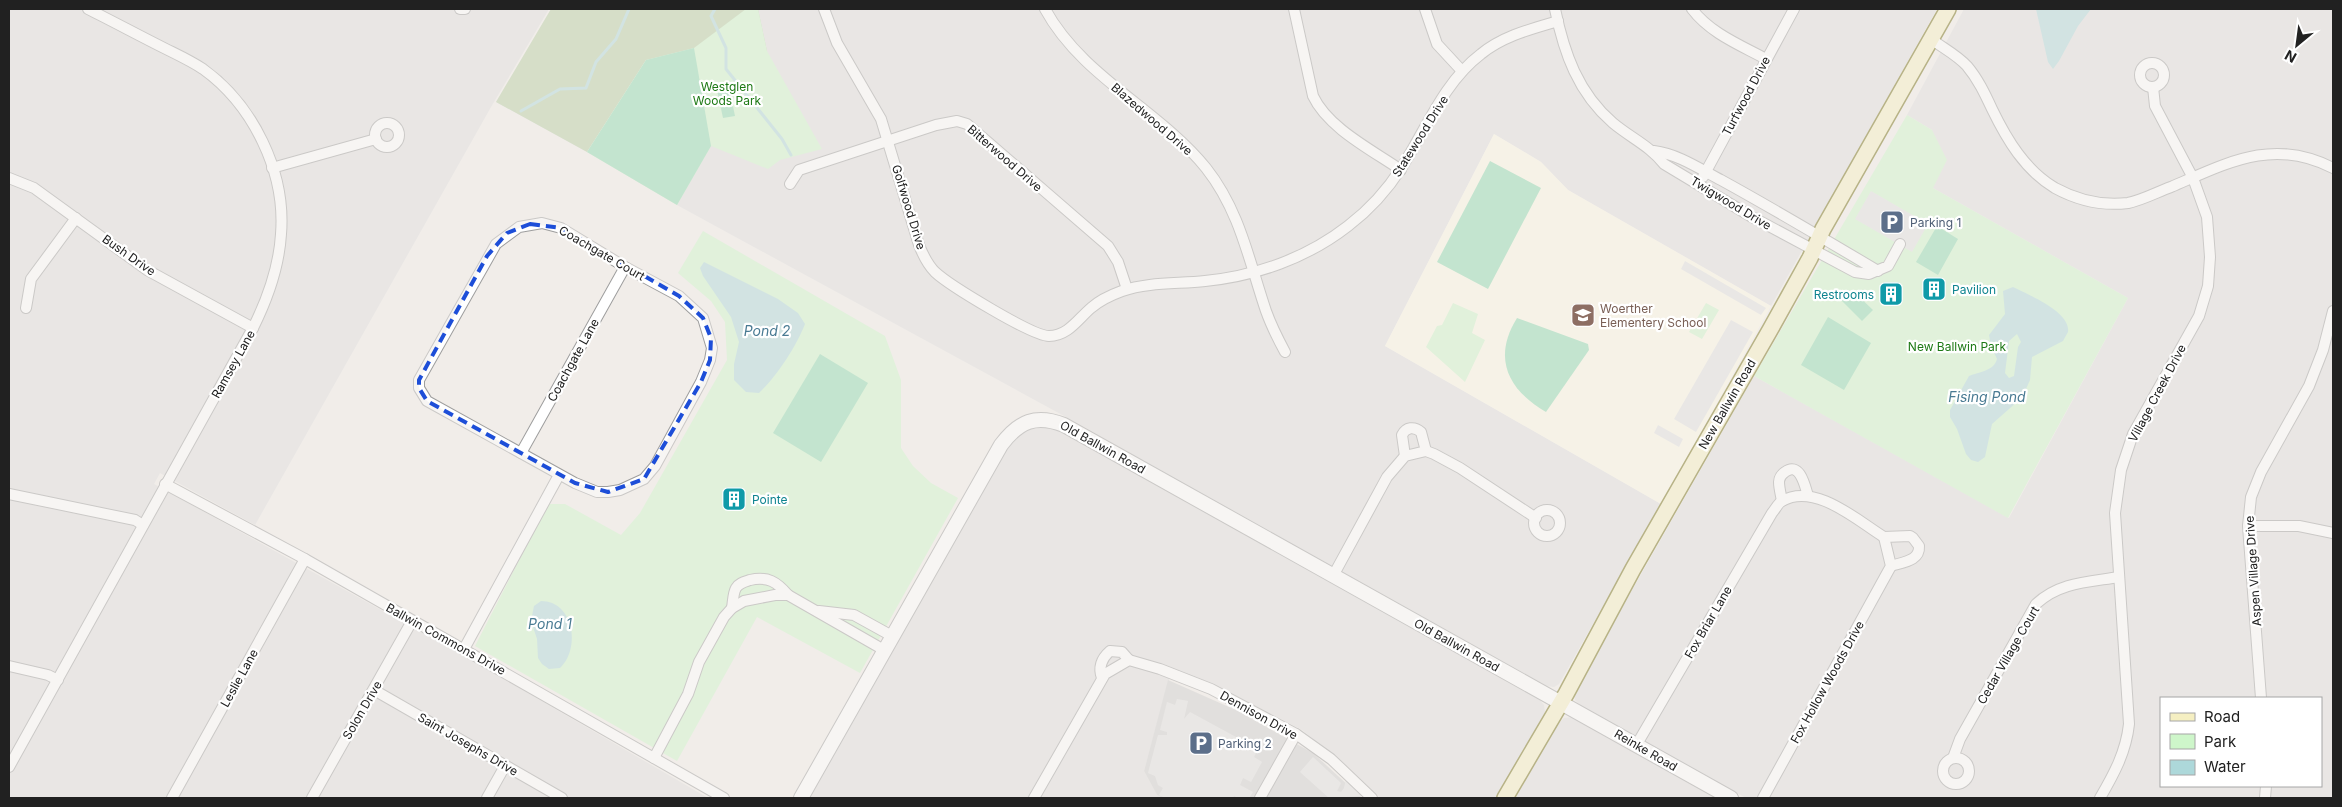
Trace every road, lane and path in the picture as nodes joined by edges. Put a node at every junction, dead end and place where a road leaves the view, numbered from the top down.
1 (88, 9) edge
2 (460, 9) edge
3 (465, 9) edge
4 (824, 9) edge
5 (1045, 9) edge
6 (1294, 9) edge
7 (1425, 9) edge
8 (1555, 9) edge
9 (1692, 9) edge
10 (1794, 9) edge
11 (1948, 9) edge
12 (1558, 21) junction
13 (1931, 39) junction
14 (1766, 59) junction
15 (1462, 71) junction
16 (2153, 87) dead end
17 (376, 139) dead end
18 (889, 142) junction
19 (1654, 151) junction
20 (272, 168) junction
21 (2333, 168) edge
22 (1401, 170) junction
23 (1706, 172) junction
24 (9, 178) edge
25 (2193, 178) junction
26 (790, 184) dead end
27 (1700, 184) junction
28 (76, 218) junction
29 (1821, 235) junction
30 (1900, 244) dead end
31 (1813, 250) junction
32 (624, 267) junction
33 (1878, 271) junction
34 (1255, 272) junction
35 (1127, 289) junction
36 (26, 308) dead end
37 (2333, 311) edge
38 (253, 328) junction
39 (1064, 332) joint
40 (1285, 352) dead end
41 (1426, 451) junction
42 (521, 453) junction
43 (1405, 456) junction
44 (559, 475) junction
45 (165, 484) junction
46 (9, 494) edge
47 (1808, 496) junction
48 (1782, 501) junction
49 (1536, 518) dead end
50 (144, 525) junction
51 (2248, 526) junction
52 (2333, 533) edge
53 (1884, 538) junction
54 (305, 559) junction
55 (1891, 566) junction
56 (1333, 576) junction
57 (2119, 577) junction
58 (788, 595) junction
59 (732, 608) junction
60 (815, 611) junction
61 (412, 621) junction
62 (892, 636) junction
63 (464, 649) junction
64 (884, 650) junction
65 (1129, 660) junction
66 (9, 666) edge
67 (1102, 678) junction
68 (58, 680) junction
69 (374, 690) junction
70 (2261, 697) edge
71 (1560, 704) junction
72 (1296, 734) junction
73 (1637, 744) junction
74 (654, 758) junction
75 (1953, 758) dead end
76 (505, 766) junction
77 (9, 767) edge
78 (1724, 797) edge
79 (172, 798) edge
80 (312, 798) edge
81 (487, 798) edge
82 (562, 798) edge
83 (724, 798) edge
84 (801, 798) edge
85 (1034, 798) edge
86 (1260, 798) edge
87 (1372, 798) edge
88 (1505, 798) edge
89 (1763, 798) edge
90 (2100, 798) edge

1 - 20 street, Ramsey Lane
2 - 3 street
4 - 18 street, Golfwood Drive
5 - 34 street, Blazedwood Drive
6 - 22 street
7 - 15 street
8 - 12 street, Twigwood Drive
9 - 14 street
10 - 14 street, Turfwood Drive
11 - 13 main road, New Ballwin Road
12 - 15 street, Statewood Drive
12 - 19 street, Twigwood Drive
13 - 25 street
13 - 29 main road, New Ballwin Road
14 - 23 street, Turfwood Drive
15 - 22 street, Statewood Drive
16 - 25 street, Village Creek Drive
17 - 20 street
18 - 26 street, Bitterwood Drive
18 - 35 street, Bitterwood Drive
18 - 39 street, Golfwood Drive
19 - 23 street, Twigwood Drive
19 - 27 street, Twigwood Drive
20 - 38 street, Ramsey Lane
21 - 25 street
22 - 34 street, Statewood Drive
23 - 27 street, Turfwood Drive
23 - 29 street, Twigwood Drive
24 - 28 street, Bush Drive
25 - 57 street, Village Creek Drive
27 - 31 street, Twigwood Drive
28 - 36 street
28 - 38 street, Bush Drive
29 - 31 main road, New Ballwin Road
29 - 33 street
30 - 33 street
31 - 33 street
31 - 71 main road, New Ballwin Road
32 - 42 street, Coachgate Lane
32 - 42 street, Coachgate Court
32 - 44 street, Coachgate Court
34 - 35 street, Statewood Drive
34 - 40 street, Blazedwood Drive
35 - 39 street, Statewood Drive
37 - 51 street, Aspen Village Drive
38 - 45 street, Ramsey Lane
41 - 43 street
41 - 43 street
41 - 49 street
42 - 44 street, Coachgate Court
43 - 56 street
44 - 63 street
45 - 50 street, Ramsey Lane
45 - 54 street, Ballwin Commons Drive
46 - 50 street
47 - 48 street
47 - 48 street
47 - 53 street
48 - 73 street, Fox Briar Lane
50 - 68 street, Ramsey Lane
51 - 52 street
51 - 70 street, Aspen Village Drive
53 - 55 street
53 - 55 street
54 - 61 street, Ballwin Commons Drive
54 - 79 street, Leslie Lane
55 - 89 street, Fox Hollow Woods Drive
56 - 62 street, Old Ballwin Road
56 - 71 street, Old Ballwin Road
57 - 75 street, Cedar Village Court
57 - 90 street, Village Creek Drive
58 - 59 street
58 - 59 street
58 - 60 street
59 - 74 street
60 - 62 street
60 - 64 street
61 - 63 street, Ballwin Commons Drive
61 - 69 street, Solon Drive
62 - 64 street, Old Ballwin Road
63 - 74 street, Ballwin Commons Drive
64 - 84 street, Old Ballwin Road
65 - 67 street, Dennison Drive
65 - 67 street, Dennison Drive
65 - 72 street, Dennison Drive
66 - 68 street
67 - 85 street, Dennison Drive
68 - 77 street, Ramsey Lane
69 - 76 street, Saint Josephs Drive
69 - 80 street, Solon Drive
71 - 73 street, Reinke Road
71 - 88 main road, New Ballwin Road
72 - 86 street
72 - 87 street, Dennison Drive
73 - 78 street, Reinke Road
74 - 83 street, Ballwin Commons Drive
76 - 81 street
76 - 82 street, Saint Josephs Drive

